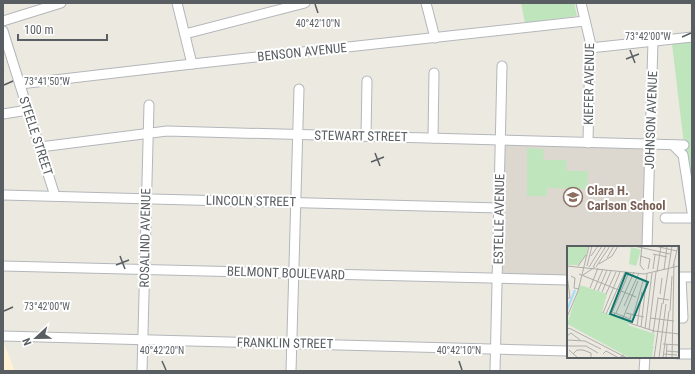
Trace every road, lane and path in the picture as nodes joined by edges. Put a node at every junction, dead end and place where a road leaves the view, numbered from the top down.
1 (61, 3) edge
2 (177, 3) edge
3 (305, 3) edge
4 (426, 3) edge
5 (581, 3) edge
6 (3, 21) edge
7 (585, 21) junction
8 (3, 31) edge
9 (184, 34) junction
10 (692, 37) edge
11 (435, 38) junction
12 (653, 41) junction
13 (590, 48) junction
14 (192, 64) junction
15 (502, 66) dead end
16 (434, 73) dead end
17 (367, 81) dead end
18 (20, 84) junction
19 (298, 89) dead end
20 (149, 105) dead end
21 (28, 110) junction
22 (3, 114) edge
23 (148, 134) junction
24 (298, 135) junction
25 (366, 136) junction
26 (433, 138) junction
27 (501, 140) junction
28 (588, 143) junction
29 (650, 144) junction
30 (673, 144) junction
31 (684, 145) dead end
32 (40, 147) junction
33 (3, 195) edge
34 (55, 196) junction
35 (146, 199) junction
36 (296, 202) junction
37 (499, 208) junction
38 (692, 212) edge
39 (665, 218) dead end
40 (692, 218) edge
41 (647, 246) edge
42 (3, 266) edge
43 (145, 269) junction
44 (294, 273) junction
45 (692, 277) edge
46 (497, 278) junction
47 (567, 280) edge
48 (679, 318) edge
49 (3, 336) edge
50 (143, 340) junction
51 (292, 344) junction
52 (496, 349) junction
53 (567, 351) edge
54 (679, 354) edge
55 (692, 354) edge
56 (645, 358) edge
57 (142, 371) edge
58 (291, 371) edge
59 (495, 371) edge
60 (644, 371) edge

1 - 6 street
2 - 9 street
3 - 9 street
4 - 11 street
5 - 7 street, KIEFER AVENUE
7 - 11 street, BENSON AVENUE
7 - 13 street, KIEFER AVENUE
8 - 18 street, STEELE STREET
9 - 14 street
10 - 12 street
11 - 14 street, BENSON AVENUE
12 - 13 street
12 - 29 street, JOHNSON AVENUE
13 - 28 street, KIEFER AVENUE
14 - 18 street, BENSON AVENUE
15 - 27 street, ESTELLE AVENUE
16 - 26 street
17 - 25 street
18 - 21 street, STEELE STREET
19 - 24 street
20 - 23 street, ROSALIND AVENUE
21 - 22 street
21 - 32 street, STEELE STREET
23 - 24 street, STEWART STREET
23 - 32 street, STEWART STREET
23 - 35 street, ROSALIND AVENUE
24 - 25 street, STEWART STREET
24 - 36 street
25 - 26 street, STEWART STREET
26 - 27 street, STEWART STREET
27 - 28 street, STEWART STREET
27 - 37 street, ESTELLE AVENUE
28 - 29 street, STEWART STREET
29 - 30 street, STEWART STREET
29 - 41 street, JOHNSON AVENUE
30 - 31 street, STEWART STREET
30 - 38 street
32 - 34 street, STEELE STREET
33 - 34 street, LINCOLN STREET
34 - 35 street, LINCOLN STREET
35 - 36 street, LINCOLN STREET
35 - 43 street, ROSALIND AVENUE
36 - 37 street, LINCOLN STREET
36 - 44 street
37 - 46 street, ESTELLE AVENUE
39 - 40 street
42 - 43 street, BELMONT BOULEVARD
43 - 44 street, BELMONT BOULEVARD
43 - 50 street, ROSALIND AVENUE
44 - 46 street, BELMONT BOULEVARD
44 - 51 street
45 - 48 street
46 - 47 street, BELMONT BOULEVARD
46 - 52 street, ESTELLE AVENUE
49 - 50 street, FRANKLIN STREET
50 - 51 street, FRANKLIN STREET
50 - 57 street, ROSALIND AVENUE
51 - 52 street, FRANKLIN STREET
51 - 58 street
52 - 53 street, FRANKLIN STREET
52 - 59 street, ESTELLE AVENUE
54 - 55 street
56 - 60 street

